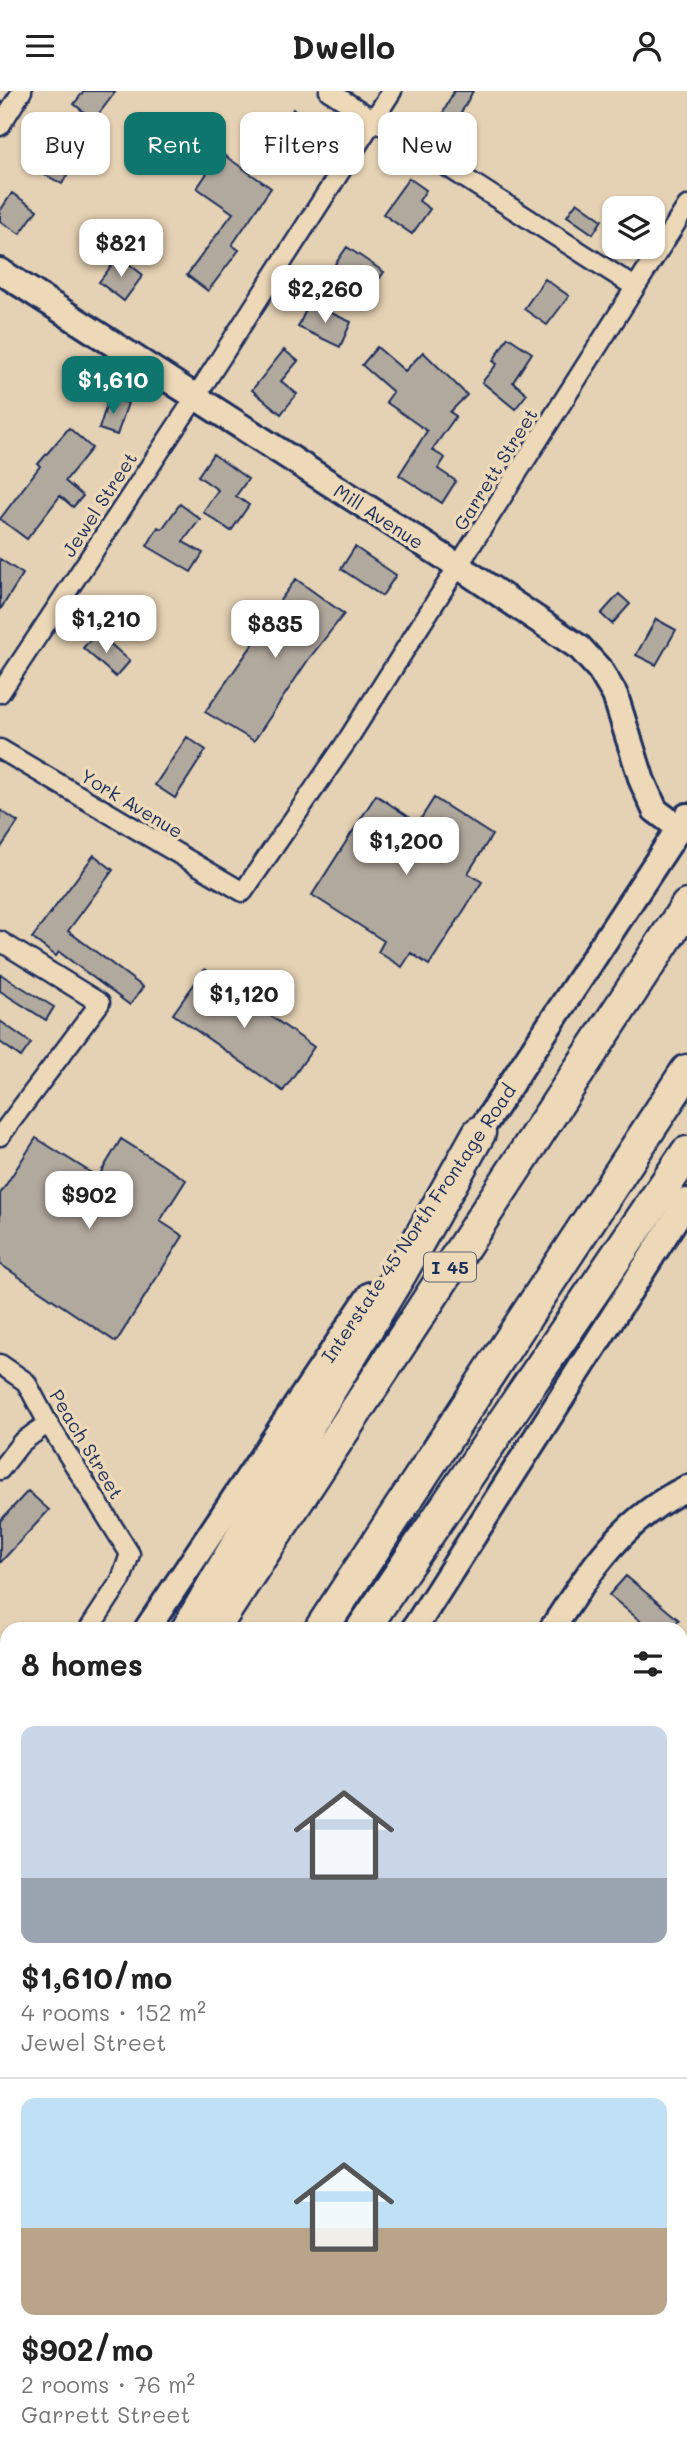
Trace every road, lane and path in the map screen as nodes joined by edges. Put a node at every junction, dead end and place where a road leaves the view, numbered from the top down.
1 (22, 91) edge
2 (330, 91) edge
3 (392, 91) edge
4 (374, 120) junction
5 (0, 126) edge
6 (687, 206) edge
7 (0, 271) edge
8 (635, 287) junction
9 (195, 398) junction
10 (458, 566) junction
11 (0, 692) edge
12 (0, 749) edge
13 (683, 822) edge
14 (243, 892) joint
15 (687, 906) edge
16 (0, 941) edge
17 (687, 1071) edge
18 (479, 1133) junction
19 (0, 1136) edge
20 (687, 1153) edge
21 (686, 1204) edge
22 (0, 1364) edge
23 (48, 1423) junction
24 (0, 1470) edge
25 (687, 1488) edge
26 (94, 1622) edge
27 (152, 1622) edge
28 (192, 1622) edge
29 (218, 1622) edge
30 (326, 1622) edge
31 (368, 1622) edge
32 (418, 1622) edge
33 (557, 1622) edge

1 - 5 street
2 - 4 street
3 - 4 street, Jewel Street
4 - 8 street
4 - 9 street, Jewel Street
6 - 8 street, Garrett Street
7 - 9 main road, Mill Avenue
8 - 10 street, Garrett Street
9 - 10 main road, Mill Avenue
9 - 11 street, Jewel Street
10 - 13 main road, Mill Avenue
10 - 14 street, Garrett Street
12 - 14 street, York Avenue
13 - 18 main road, Interstate 45 North Frontage Road
15 - 29 highway, I 45
16 - 19 street
17 - 30 highway
18 - 27 main road, Interstate 45 North Frontage Road
18 - 28 highway
20 - 31 highway
21 - 32 main road
22 - 23 street, Peach Street
23 - 24 street
23 - 26 street, Peach Street
25 - 33 main road

